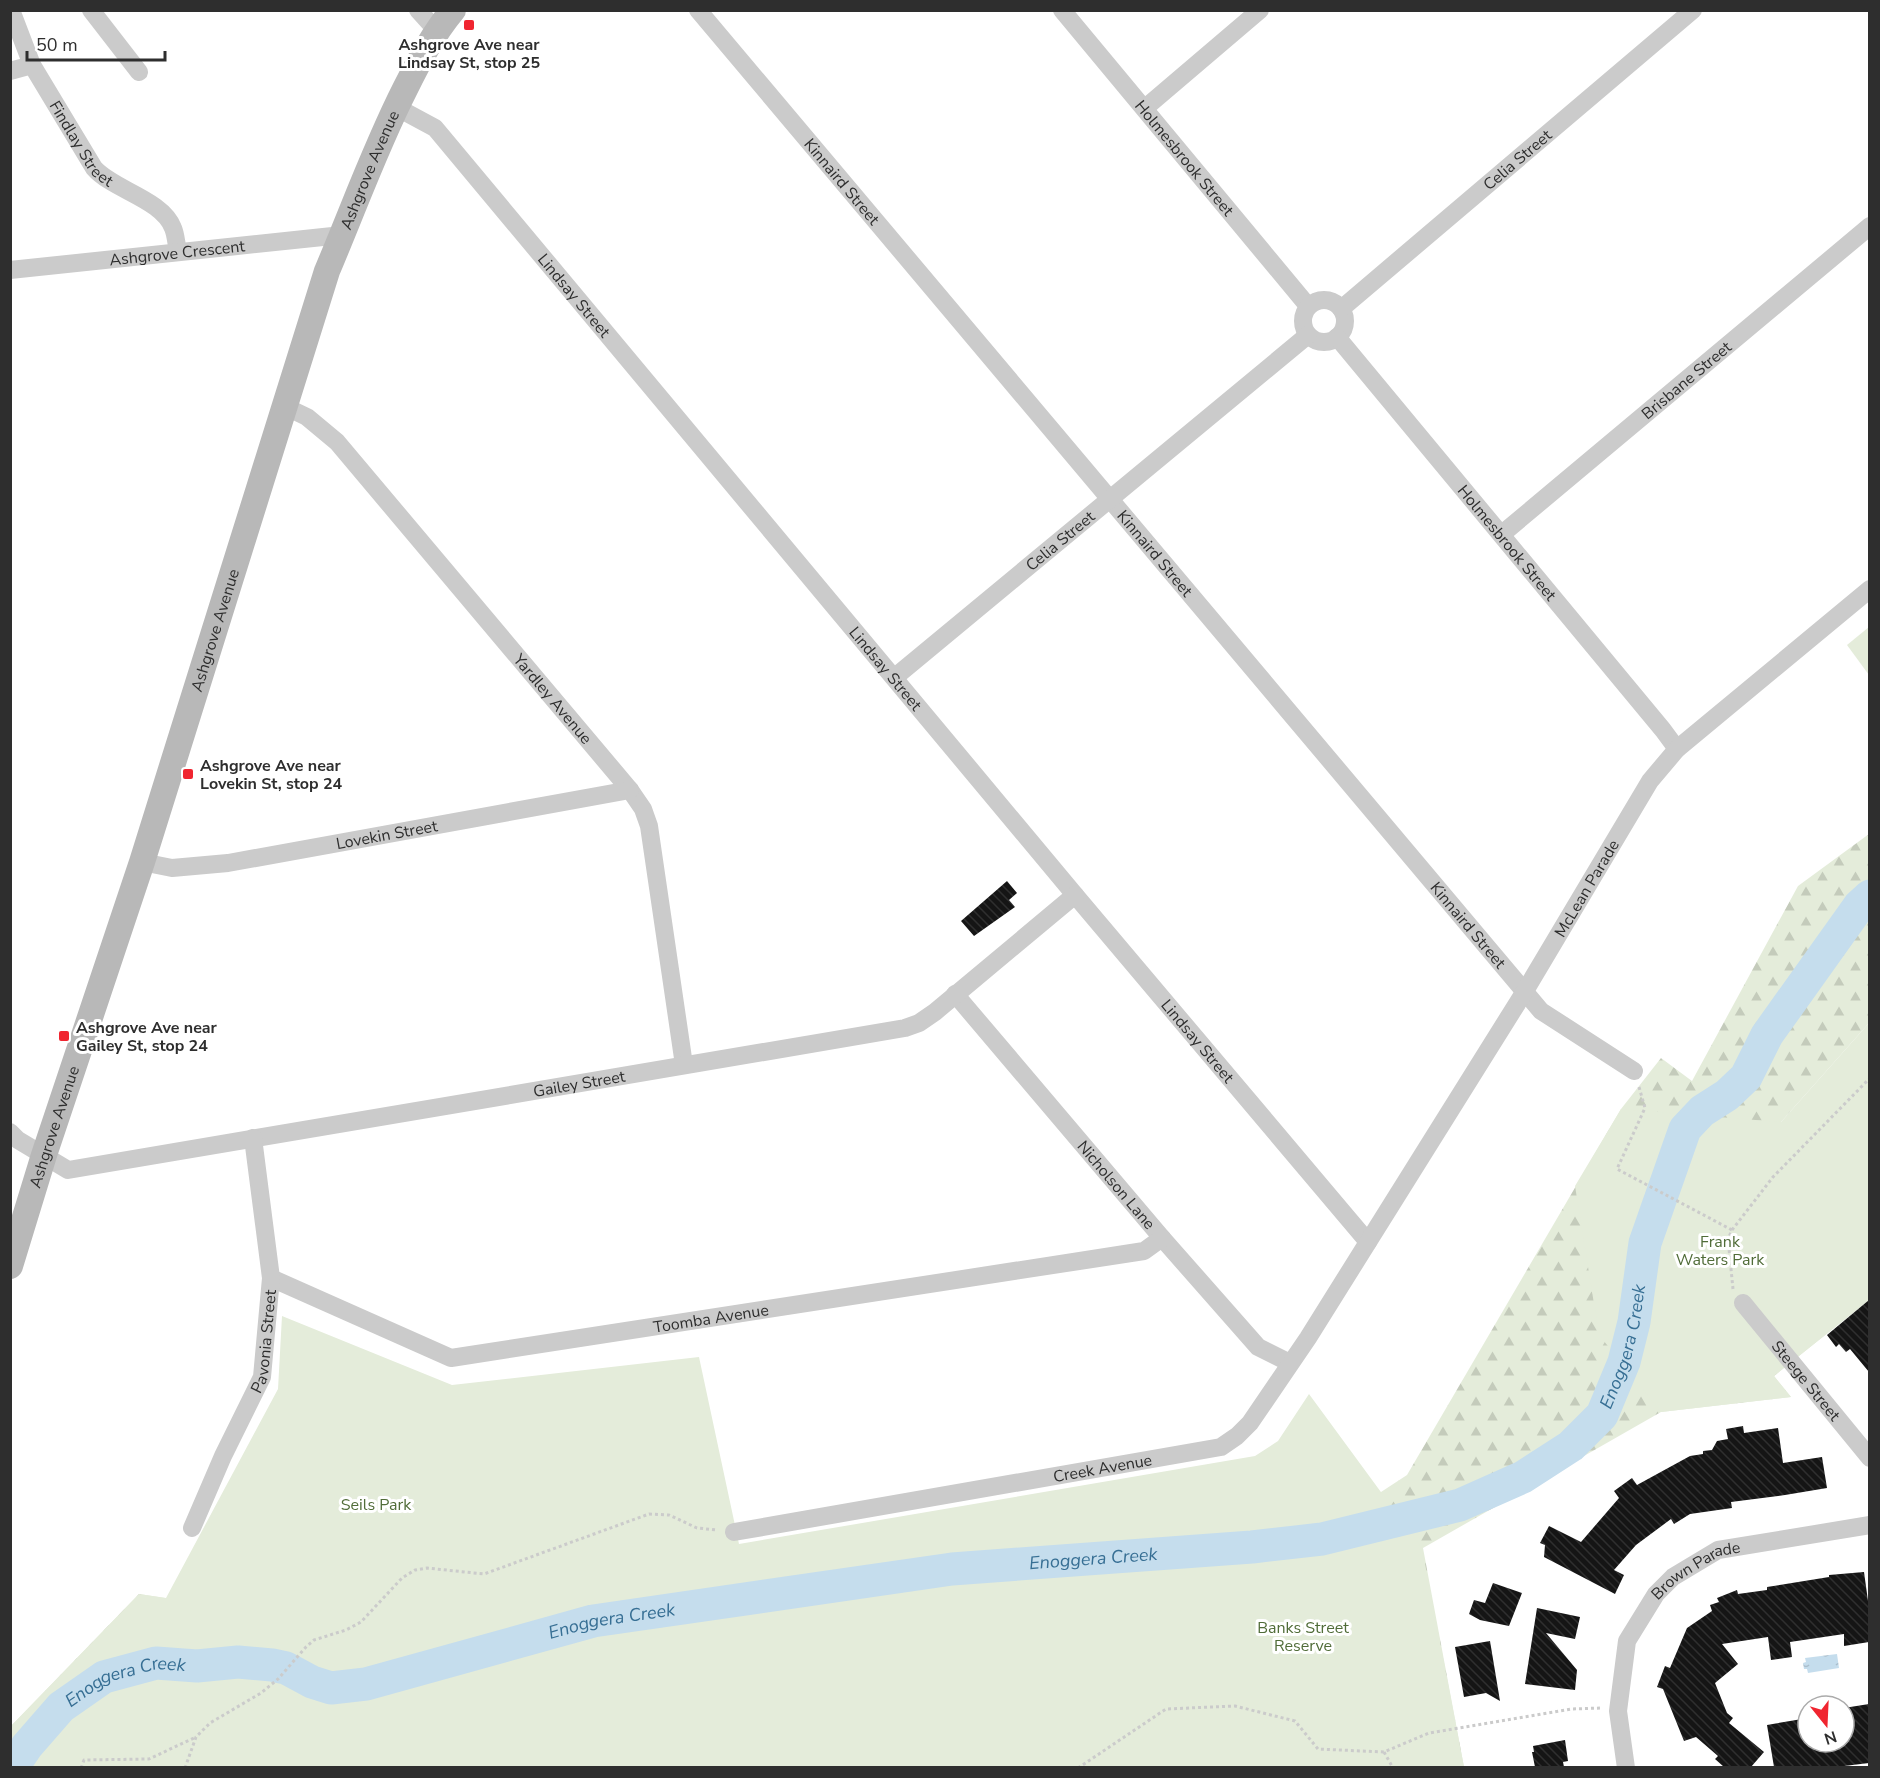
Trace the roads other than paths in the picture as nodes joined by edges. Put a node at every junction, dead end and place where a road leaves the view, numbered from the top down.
1 (11, 10) edge
2 (91, 10) edge
3 (418, 10) edge
4 (453, 10) edge
5 (698, 10) edge
6 (1062, 10) edge
7 (1260, 10) edge
8 (1694, 10) edge
9 (437, 31) junction
10 (32, 65) junction
11 (10, 71) edge
12 (139, 72) dead end
13 (396, 107) junction
14 (1145, 108) junction
15 (1869, 226) edge
16 (342, 235) junction
17 (178, 251) junction
18 (10, 270) edge
19 (1308, 306) junction
20 (1341, 309) junction
21 (1308, 335) junction
22 (1337, 337) junction
23 (284, 406) junction
24 (1109, 500) junction
25 (1502, 534) junction
26 (1869, 589) edge
27 (895, 677) junction
28 (1677, 749) junction
29 (630, 790) junction
30 (142, 861) junction
31 (1075, 895) junction
32 (1524, 991) junction
33 (955, 994) junction
34 (684, 1065) junction
35 (1634, 1071) road end
36 (10, 1132) edge
37 (253, 1138) junction
38 (44, 1155) junction
39 (1162, 1238) junction
40 (1368, 1242) junction
41 (10, 1266) edge
42 (271, 1278) junction
43 (1743, 1303) road end
44 (1290, 1363) junction
45 (1869, 1458) edge
46 (1869, 1525) edge
47 (192, 1528) dead end
48 (734, 1532) road end
49 (1626, 1767) edge
50 (1631, 1767) edge

1 - 10 street, Findlay Street
2 - 12 street
3 - 9 street
4 - 9 main road, Ashgrove Avenue
5 - 24 street, Kinnaird Street
6 - 14 street, Holmesbrook Street
7 - 14 street
8 - 20 street, Celia Street
9 - 13 main road, Ashgrove Avenue
10 - 11 street
10 - 17 street, Findlay Street
13 - 16 main road, Ashgrove Avenue
13 - 27 street, Lindsay Street
14 - 19 street, Holmesbrook Street
15 - 25 street, Brisbane Street
16 - 17 street, Ashgrove Crescent
16 - 23 main road, Ashgrove Avenue
17 - 18 street, Ashgrove Crescent
19 - 20 street
19 - 21 street
20 - 22 street
21 - 22 street
21 - 24 street, Celia Street
22 - 25 street, Holmesbrook Street
23 - 29 street, Yardley Avenue
23 - 30 main road, Ashgrove Avenue
24 - 27 street, Celia Street
24 - 32 street, Kinnaird Street
25 - 28 street, Holmesbrook Street
26 - 28 street, McLean Parade
27 - 31 street, Lindsay Street
28 - 32 street, McLean Parade
29 - 30 street, Lovekin Street
29 - 34 street, Yardley Avenue
30 - 38 main road, Ashgrove Avenue
31 - 33 street, Gailey Street
31 - 40 street, Lindsay Street
32 - 35 street, Kinnaird Street
32 - 40 street, McLean Parade
33 - 34 street, Gailey Street
33 - 39 street, Nicholson Lane
34 - 37 street, Gailey Street
36 - 38 street
37 - 38 street, Gailey Street
37 - 42 street, Pavonia Street
38 - 41 main road, Ashgrove Avenue
39 - 42 street, Toomba Avenue
39 - 44 street, Nicholson Lane
40 - 44 street, Creek Avenue
42 - 47 street, Pavonia Street
43 - 45 street, Steege Street
44 - 48 street, Creek Avenue
46 - 49 street, Brown Parade
49 - 50 street

